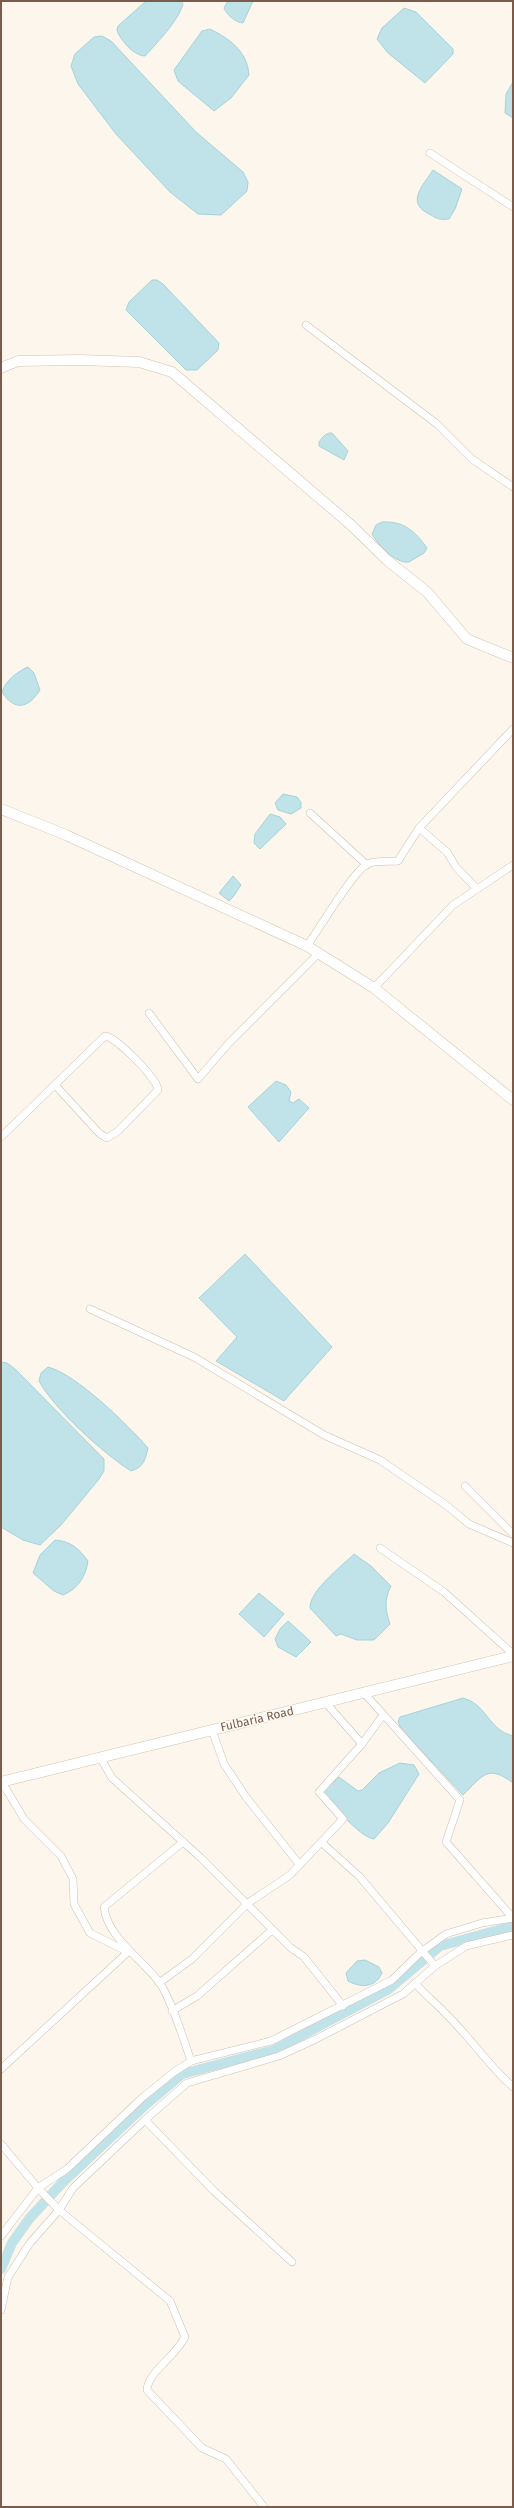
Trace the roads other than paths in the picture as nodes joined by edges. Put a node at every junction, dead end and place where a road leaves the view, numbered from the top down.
1 (430, 153) dead end
2 (513, 208) edge
3 (306, 325) dead end
4 (1, 368) edge
5 (513, 487) edge
6 (513, 658) edge
7 (513, 729) edge
8 (1, 809) edge
9 (310, 813) dead end
10 (419, 828) junction
11 (367, 865) junction
12 (513, 865) edge
13 (477, 889) junction
14 (308, 946) junction
15 (319, 953) junction
16 (374, 988) junction
17 (149, 1013) dead end
18 (56, 1086) junction
19 (513, 1100) edge
20 (1, 1137) edge
21 (90, 1309) dead end
22 (465, 1486) dead end
23 (513, 1534) edge
24 (513, 1543) edge
25 (380, 1548) dead end
26 (513, 1655) edge
27 (365, 1694) junction
28 (326, 1703) junction
29 (384, 1715) junction
30 (212, 1730) junction
31 (362, 1744) junction
32 (100, 1757) junction
33 (2, 1782) edge
34 (183, 1842) junction
35 (321, 1842) junction
36 (299, 1864) junction
37 (248, 1903) junction
38 (513, 1918) edge
39 (272, 1930) junction
40 (513, 1935) edge
41 (422, 1951) junction
42 (128, 1952) junction
43 (435, 1966) junction
44 (160, 1983) junction
45 (415, 1983) junction
46 (343, 2006) junction
47 (172, 2011) junction
48 (191, 2061) junction
49 (1, 2069) edge
50 (513, 2087) edge
51 (145, 2120) junction
52 (1, 2144) edge
53 (38, 2188) junction
54 (59, 2210) junction
55 (1, 2236) edge
56 (292, 2262) dead end
57 (1, 2310) edge
58 (264, 2507) edge

1 - 2 street
3 - 5 street
4 - 6 street
7 - 10 street
8 - 14 street
9 - 11 street
10 - 11 street
10 - 13 street
11 - 14 street
12 - 13 street
13 - 16 street
14 - 15 street
15 - 16 street
15 - 17 street
16 - 19 street
18 - 18 street
18 - 20 street
21 - 24 street
22 - 23 street
25 - 26 street
26 - 27 street, Fulbaria Road
27 - 28 street, Fulbaria Road
27 - 29 street
28 - 30 street, Fulbaria Road
28 - 31 street
29 - 31 street
29 - 38 street
30 - 32 street, Fulbaria Road
30 - 36 street
31 - 35 street
32 - 33 street, Fulbaria Road
32 - 34 street
33 - 42 street
34 - 37 street
34 - 42 street
35 - 36 street
35 - 41 street
36 - 37 street
37 - 39 street
37 - 44 street
38 - 41 street
39 - 46 street
39 - 47 street
40 - 43 street
41 - 43 street
41 - 46 street
42 - 44 street
42 - 49 street
43 - 45 street
44 - 47 street
45 - 50 street
45 - 51 street
46 - 48 street
47 - 48 street
48 - 53 street
51 - 54 street
51 - 56 street
52 - 53 street
53 - 54 street
53 - 55 street
54 - 57 street
54 - 58 street

